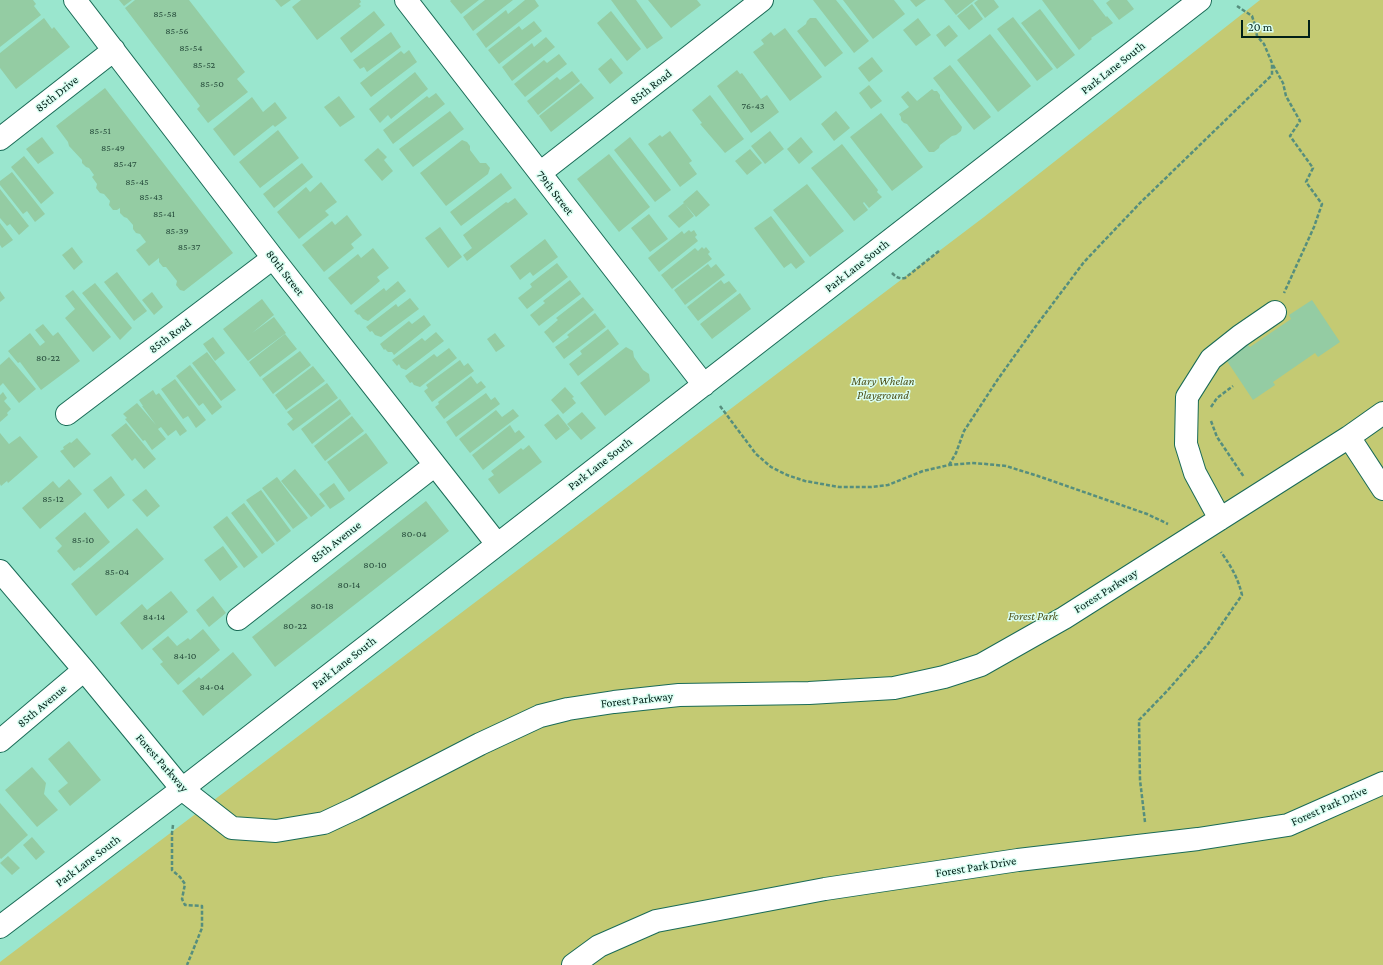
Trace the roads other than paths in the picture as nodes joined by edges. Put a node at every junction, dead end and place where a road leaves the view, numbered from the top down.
1 (75, 0) edge
2 (406, 0) edge
3 (762, 0) edge
4 (1200, 0) edge
5 (114, 50) junction
6 (0, 139) edge
7 (540, 173) junction
8 (273, 258) junction
9 (1275, 312) road end
10 (704, 385) junction
11 (1383, 413) edge
12 (67, 414) dead end
13 (1348, 437) junction
14 (435, 465) junction
15 (1383, 489) edge
16 (1220, 519) junction
17 (497, 544) junction
18 (0, 571) edge
19 (238, 619) dead end
20 (84, 670) junction
21 (0, 741) edge
22 (1383, 783) edge
23 (182, 789) junction
24 (0, 928) edge
25 (573, 965) edge

1 - 5 street, 80th Street
2 - 7 street, 79th Street
3 - 7 street, 85th Road
4 - 10 street, Park Lane South
5 - 6 street, 85th Drive
5 - 8 street, 80th Street
7 - 10 street, 79th Street
8 - 12 street, 85th Road
8 - 14 street, 80th Street
9 - 16 street
10 - 17 street, Park Lane South
11 - 13 street
13 - 15 street
13 - 16 street, Forest Parkway
14 - 17 street, 80th Street
14 - 19 street, 85th Avenue
16 - 23 street, Forest Parkway
17 - 23 street, Park Lane South
18 - 20 street, Forest Parkway
20 - 21 street, 85th Avenue
20 - 23 street, Forest Parkway
22 - 25 street, Forest Park Drive
23 - 24 street, Park Lane South

